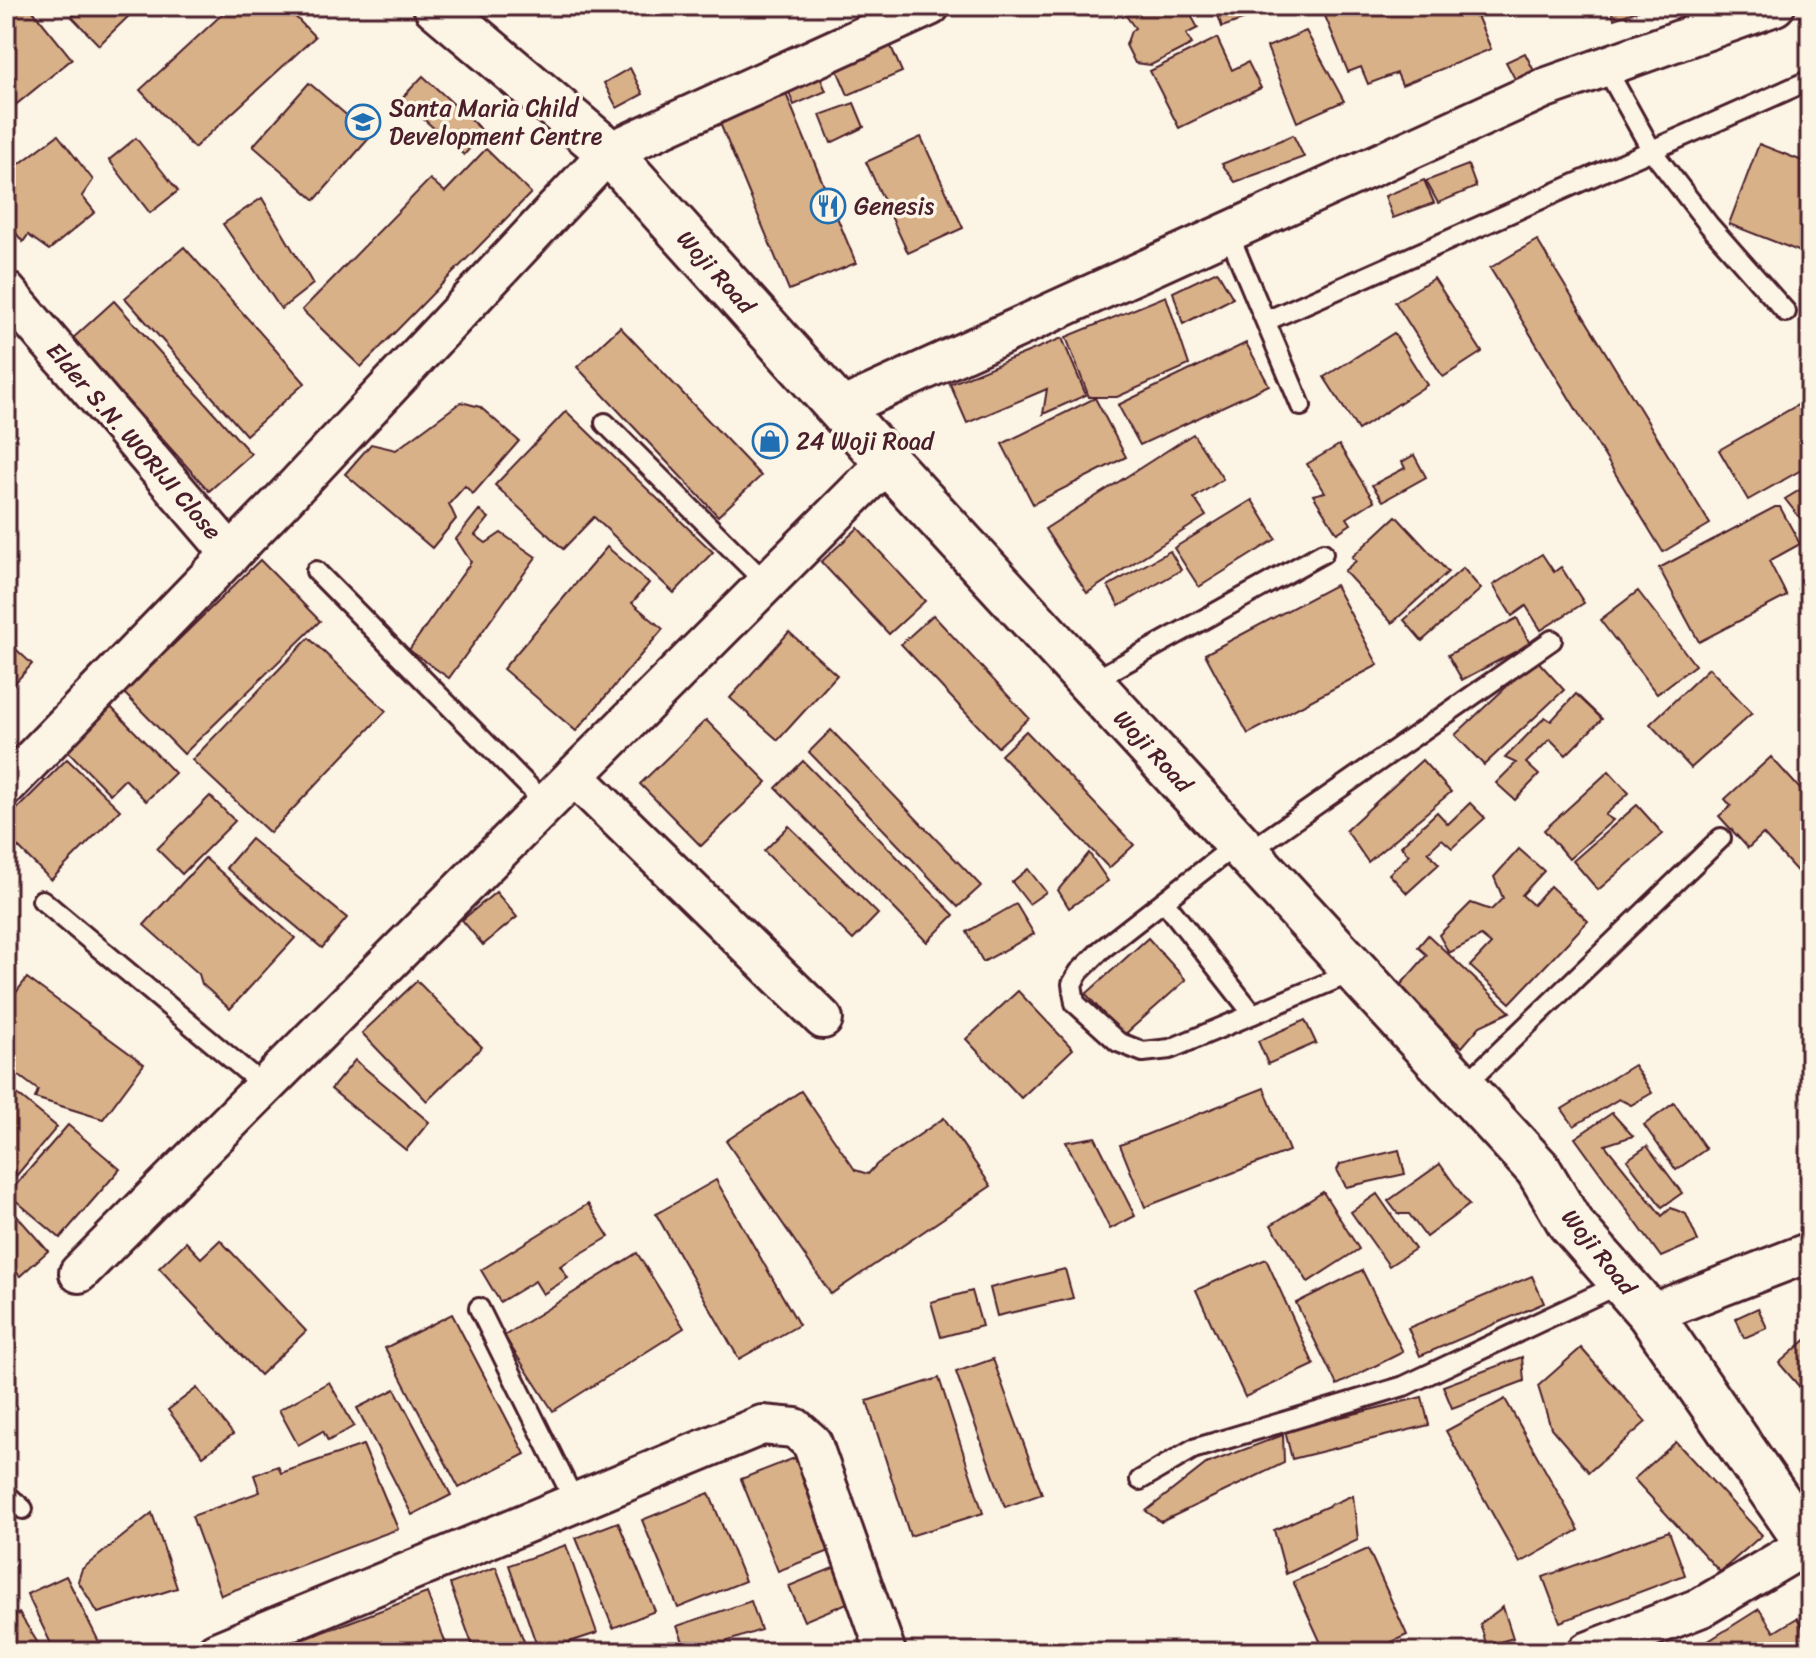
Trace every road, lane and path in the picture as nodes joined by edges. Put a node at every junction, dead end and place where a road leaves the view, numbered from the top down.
1 (436, 6) edge
2 (930, 6) edge
3 (1775, 6) edge
4 (1605, 66) junction
5 (1810, 80) edge
6 (1652, 151) junction
7 (609, 152) junction
8 (1228, 232) junction
9 (6, 291) edge
10 (1786, 312) dead end
11 (1266, 321) junction
12 (1301, 406) dead end
13 (839, 409) junction
14 (605, 423) dead end
15 (887, 462) junction
16 (1323, 553) dead end
17 (231, 554) junction
18 (316, 571) dead end
19 (766, 583) junction
20 (1552, 640) dead end
21 (1089, 683) junction
22 (574, 776) junction
23 (6, 786) edge
24 (546, 804) junction
25 (1721, 838) dead end
26 (1243, 848) junction
27 (42, 900) dead end
28 (1164, 901) junction
29 (1356, 971) junction
30 (1253, 1014) junction
31 (823, 1019) dead end
32 (264, 1086) junction
33 (1463, 1087) junction
34 (1810, 1252) edge
35 (79, 1273) dead end
36 (1636, 1298) junction
37 (479, 1308) dead end
38 (1140, 1480) dead end
39 (6, 1494) edge
40 (575, 1502) junction
41 (23, 1509) dead end
42 (1809, 1546) edge
43 (216, 1652) edge
44 (886, 1652) edge
45 (1587, 1652) edge

1 - 7 main road, Woji Road
2 - 7 street
3 - 4 street
4 - 6 lane
4 - 8 street
5 - 6 lane
6 - 10 lane
6 - 11 lane
7 - 13 main road, Woji Road
7 - 17 street
8 - 11 lane
8 - 13 street
9 - 17 street, Elder S.N. WORIJI Close
11 - 12 lane
13 - 15 main road, Woji Road
14 - 19 lane
15 - 19 street
15 - 21 main road, Woji Road
16 - 21 lane
17 - 23 street
18 - 24 lane
19 - 22 street
20 - 26 lane
21 - 26 main road, Woji Road
22 - 24 street
22 - 31 street
24 - 32 street
25 - 33 lane
26 - 28 lane
26 - 29 main road, Woji Road
27 - 32 lane
28 - 30 lane
28 - 30 lane
29 - 30 lane
29 - 33 main road, Woji Road
32 - 35 street
33 - 36 main road, Woji Road
34 - 36 street
36 - 38 lane
36 - 42 main road, Woji Road
37 - 40 lane
39 - 41 lane
40 - 43 street
40 - 44 street
42 - 45 street

